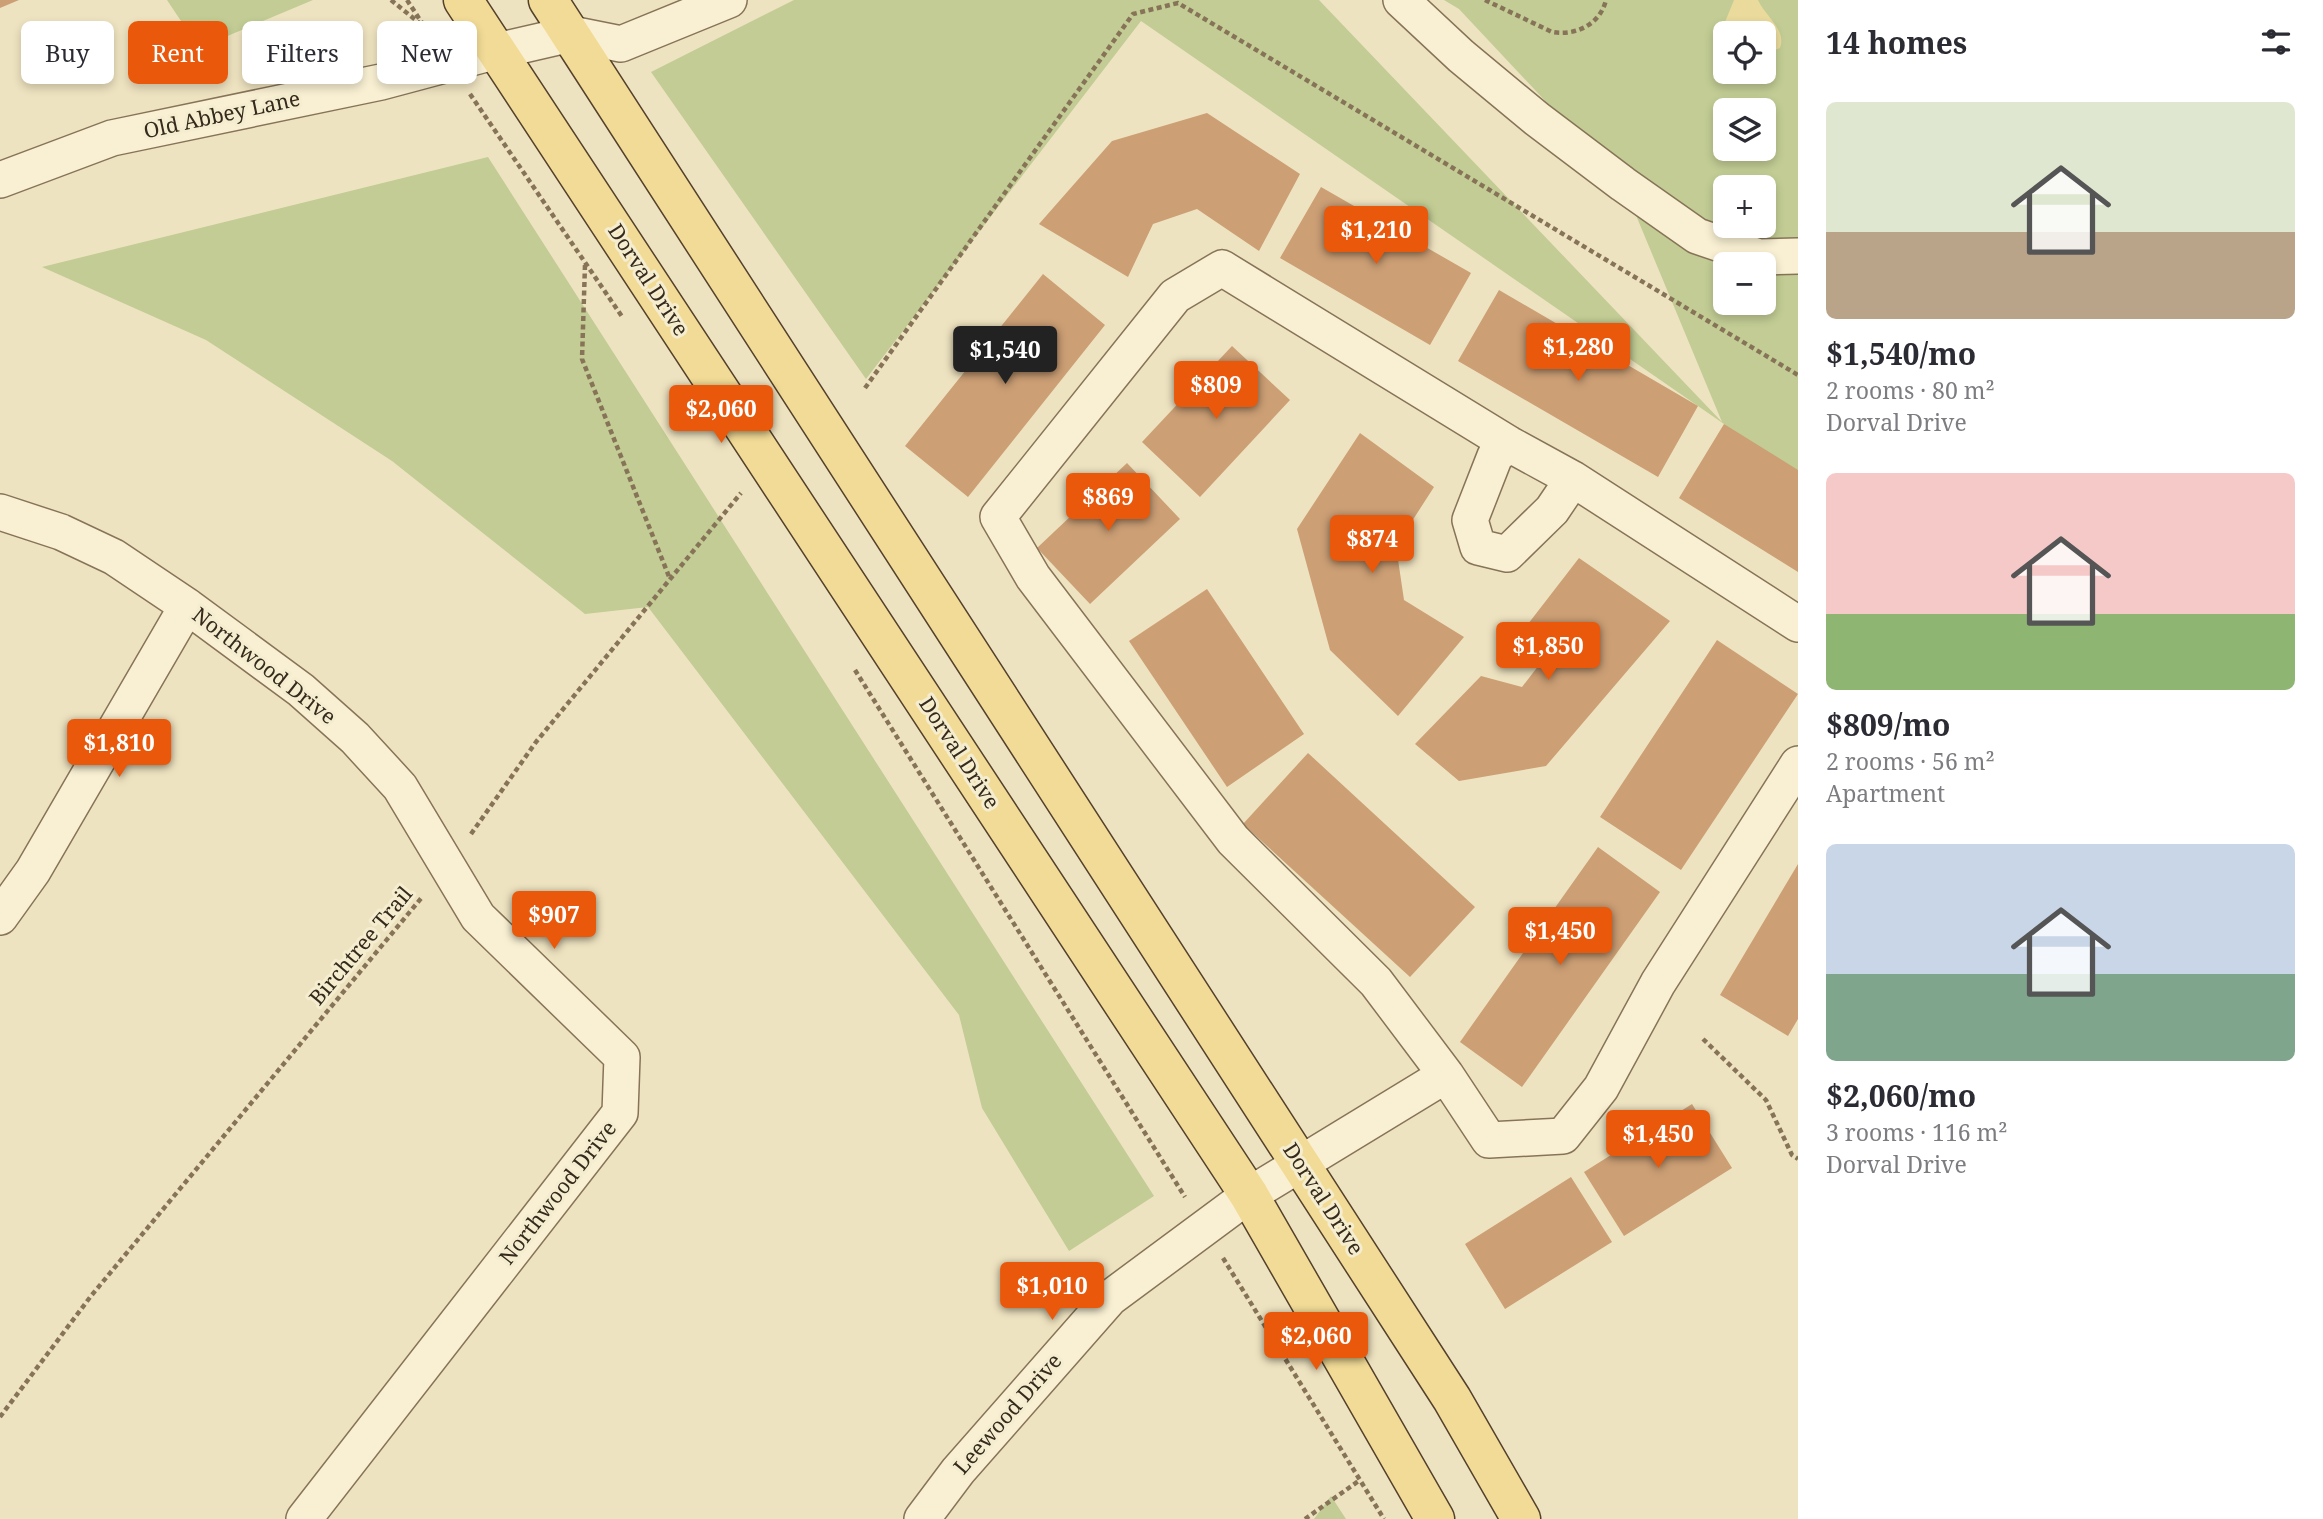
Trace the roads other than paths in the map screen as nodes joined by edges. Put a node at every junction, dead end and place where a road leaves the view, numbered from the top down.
1 (463, 0) edge
2 (548, 0) edge
3 (729, 0) edge
4 (1401, 0) edge
5 (571, 34) junction
6 (497, 51) junction
7 (0, 180) edge
8 (1798, 256) edge
9 (1509, 444) junction
10 (1573, 480) junction
11 (0, 512) edge
12 (187, 606) junction
13 (1798, 624) edge
14 (1798, 764) edge
15 (0, 917) edge
16 (1446, 1075) junction
17 (1300, 1163) junction
18 (1249, 1195) junction
19 (304, 1519) edge
20 (922, 1519) edge
21 (1435, 1519) edge
22 (1521, 1519) edge

1 - 6 main road, Dorval Drive
2 - 5 main road, Dorval Drive
3 - 5 street
4 - 8 street
5 - 6 street, Old Abbey Lane
5 - 17 main road, Dorval Drive
6 - 7 street, Old Abbey Lane
6 - 18 main road, Dorval Drive
9 - 10 street
9 - 10 street
9 - 16 street
10 - 13 street
11 - 12 street, Northwood Drive
12 - 15 street
12 - 19 street, Northwood Drive
14 - 16 street
16 - 17 street, Leewood Drive
17 - 18 street, Leewood Drive
17 - 22 main road, Dorval Drive
18 - 20 street, Leewood Drive
18 - 21 main road, Dorval Drive

